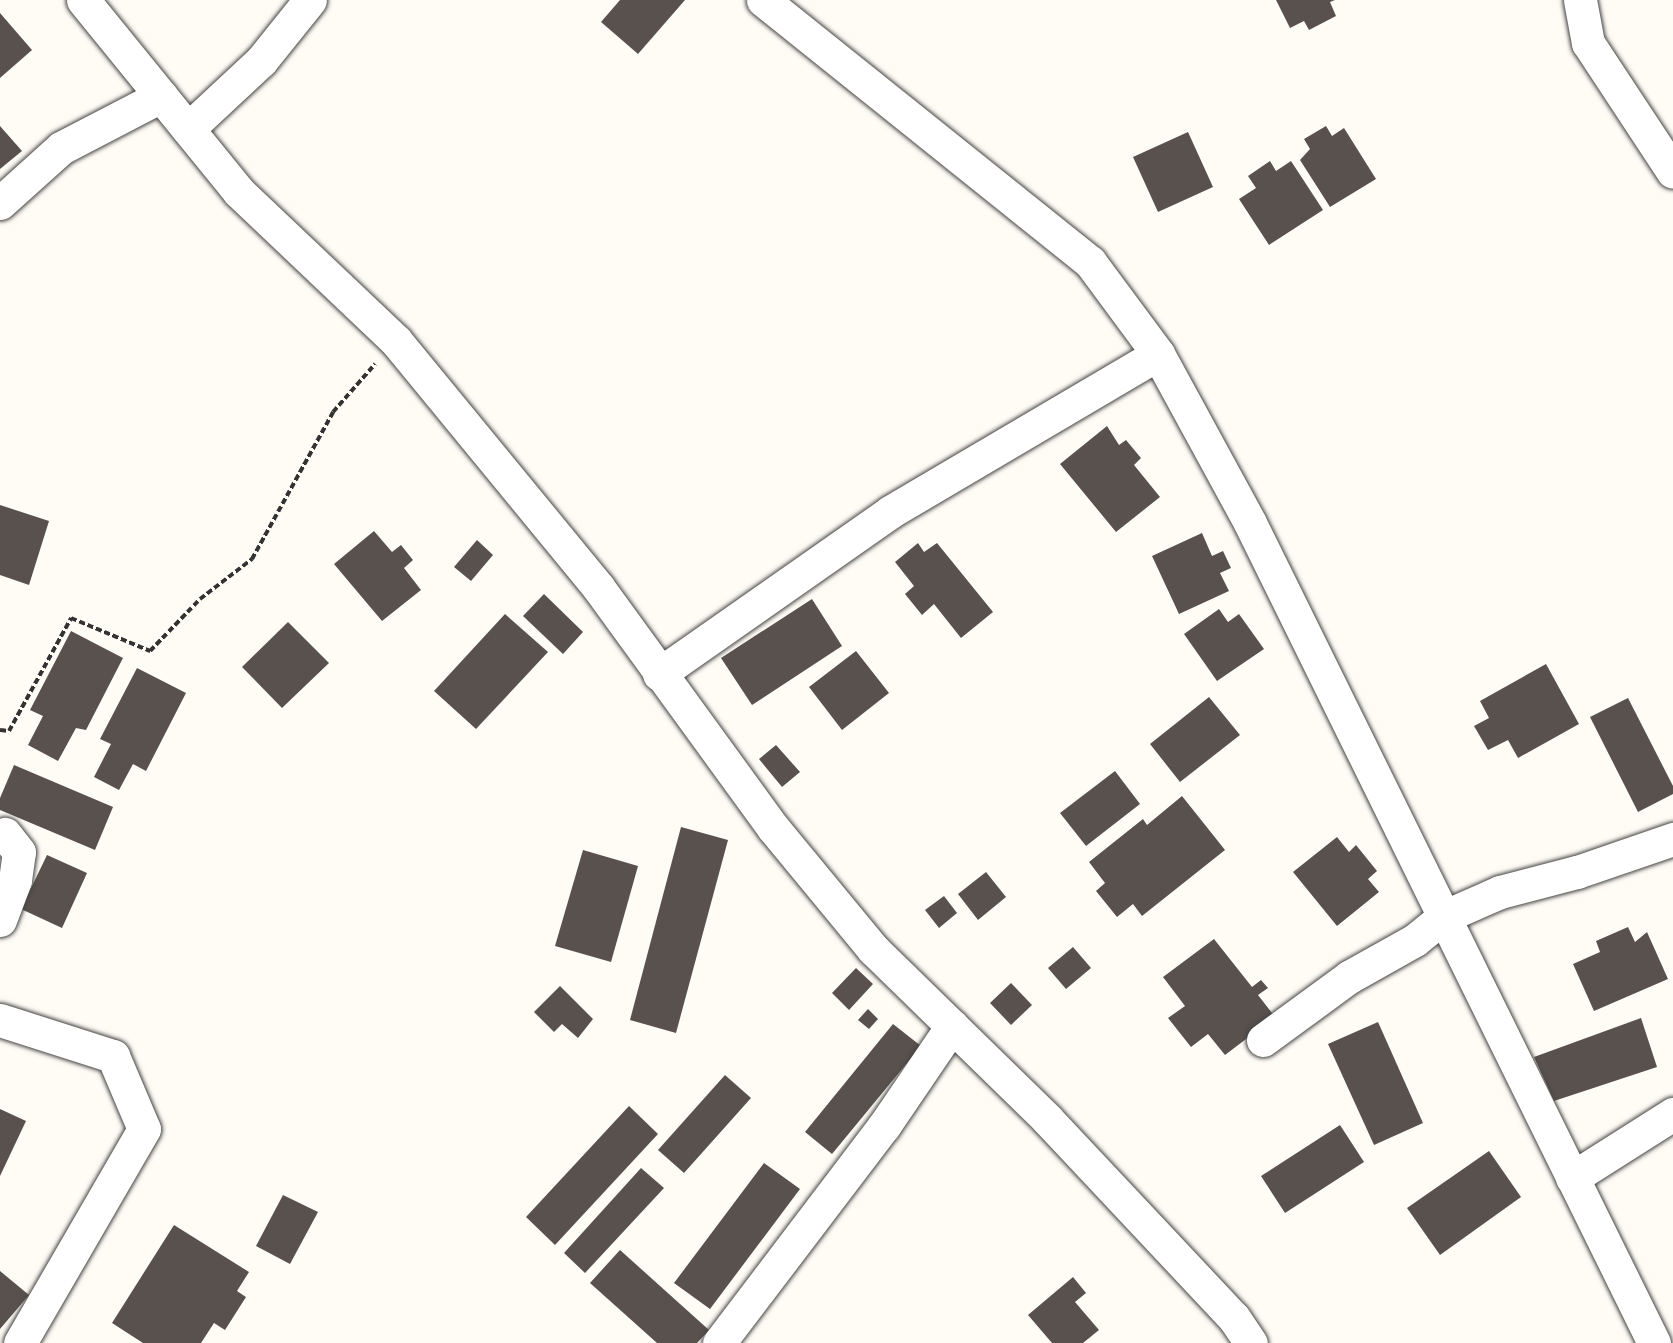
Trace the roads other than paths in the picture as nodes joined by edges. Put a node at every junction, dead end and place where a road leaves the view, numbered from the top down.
1 (83, 0) edge
2 (310, 0) edge
3 (763, 0) edge
4 (1580, 0) edge
5 (161, 96) junction
6 (188, 129) junction
7 (1673, 172) edge
8 (0, 203) edge
9 (1158, 354) junction
10 (659, 674) junction
11 (5, 834) dead end
12 (1673, 840) edge
13 (1443, 917) junction
14 (0, 920) edge
15 (0, 1020) edge
16 (952, 1026) junction
17 (1263, 1040) dead end
18 (1673, 1114) edge
19 (1572, 1178) junction
20 (20, 1343) edge
21 (719, 1343) edge
22 (1251, 1343) edge
23 (1654, 1343) edge

1 - 5 street
2 - 6 street
3 - 9 street
4 - 7 street
5 - 6 street
5 - 8 street
6 - 10 street
9 - 10 street
9 - 13 street
10 - 16 street
11 - 14 street
12 - 13 street
13 - 17 street
13 - 19 street
15 - 20 street
16 - 21 street
16 - 22 street
18 - 19 street
19 - 23 street

